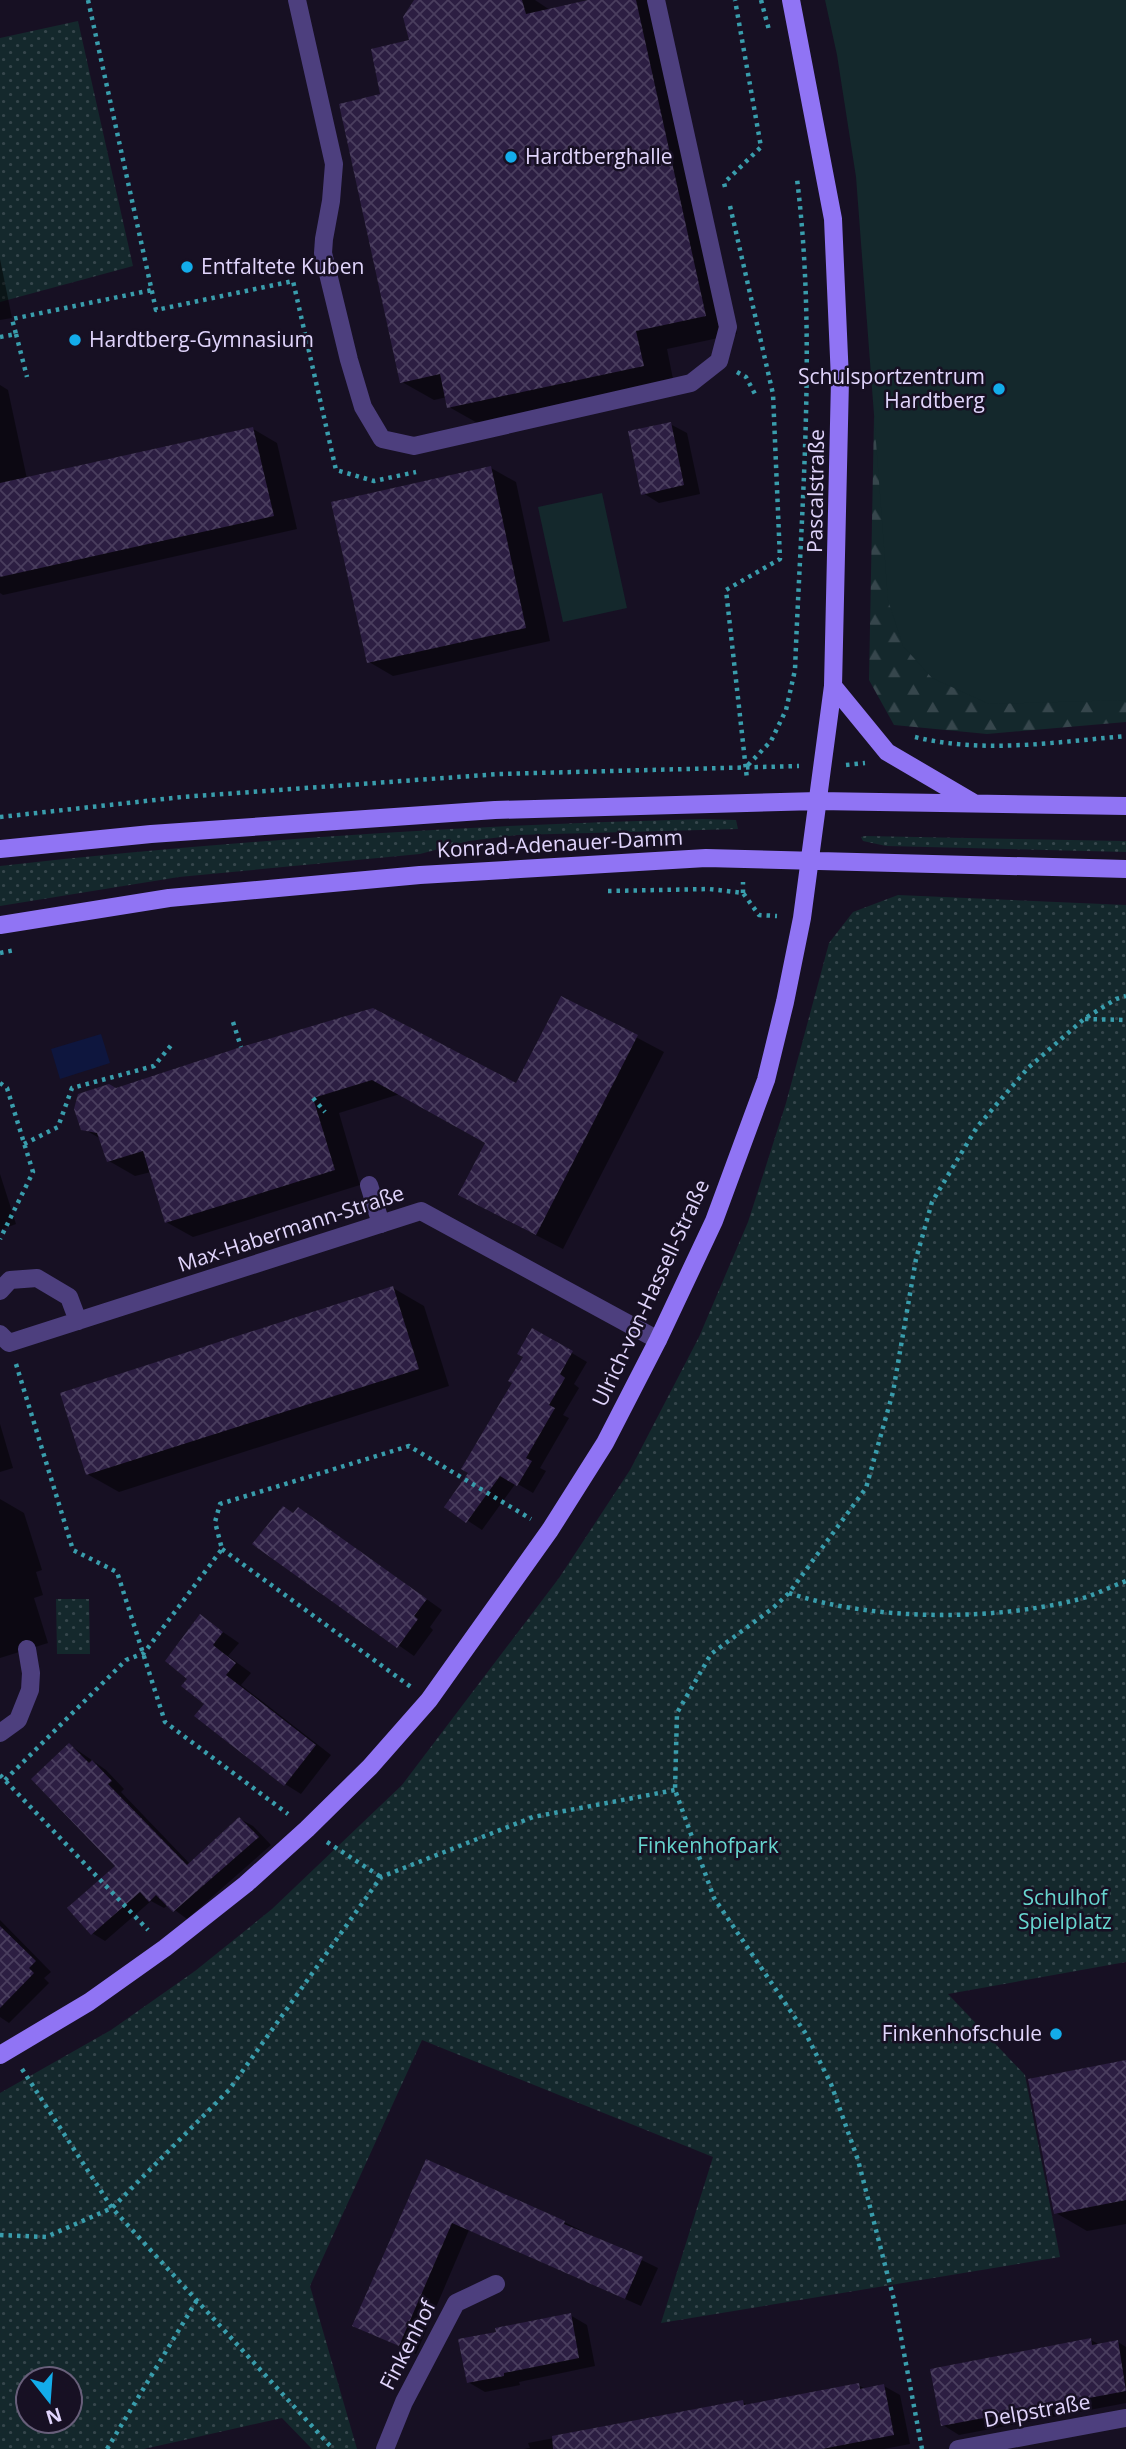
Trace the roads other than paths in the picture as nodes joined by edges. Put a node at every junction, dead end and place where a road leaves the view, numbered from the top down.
1 (298, 0) edge
2 (656, 0) edge
3 (791, 0) edge
4 (833, 686) junction
5 (818, 801) junction
6 (975, 803) junction
7 (1126, 806) edge
8 (0, 849) edge
9 (811, 860) junction
10 (1126, 869) edge
11 (0, 925) edge
12 (369, 1185) dead end
13 (381, 1224) junction
14 (0, 1291) edge
15 (78, 1321) junction
16 (5, 1338) edge
17 (658, 1340) junction
18 (27, 1648) dead end
19 (0, 1733) edge
20 (5, 2052) edge
21 (496, 2284) dead end
22 (1125, 2418) edge
23 (385, 2449) edge
24 (958, 2449) edge

1 - 2 street
3 - 4 street, Pascalstraße
4 - 5 street, Pascalstraße
4 - 6 street
5 - 6 street, Konrad-Adenauer-Damm
5 - 8 street, Konrad-Adenauer-Damm
5 - 9 street, Pascalstraße
6 - 7 street, Konrad-Adenauer-Damm
9 - 10 street, Konrad-Adenauer-Damm
9 - 11 street, Konrad-Adenauer-Damm
9 - 17 street, Ulrich-von-Hassell-Straße
12 - 13 street
13 - 15 street, Max-Habermann-Straße
13 - 17 street, Max-Habermann-Straße
14 - 15 street
15 - 16 street, Max-Habermann-Straße
17 - 20 street, Ulrich-von-Hassell-Straße
18 - 19 street
21 - 23 street, Finkenhof
22 - 24 street, Delpstraße

